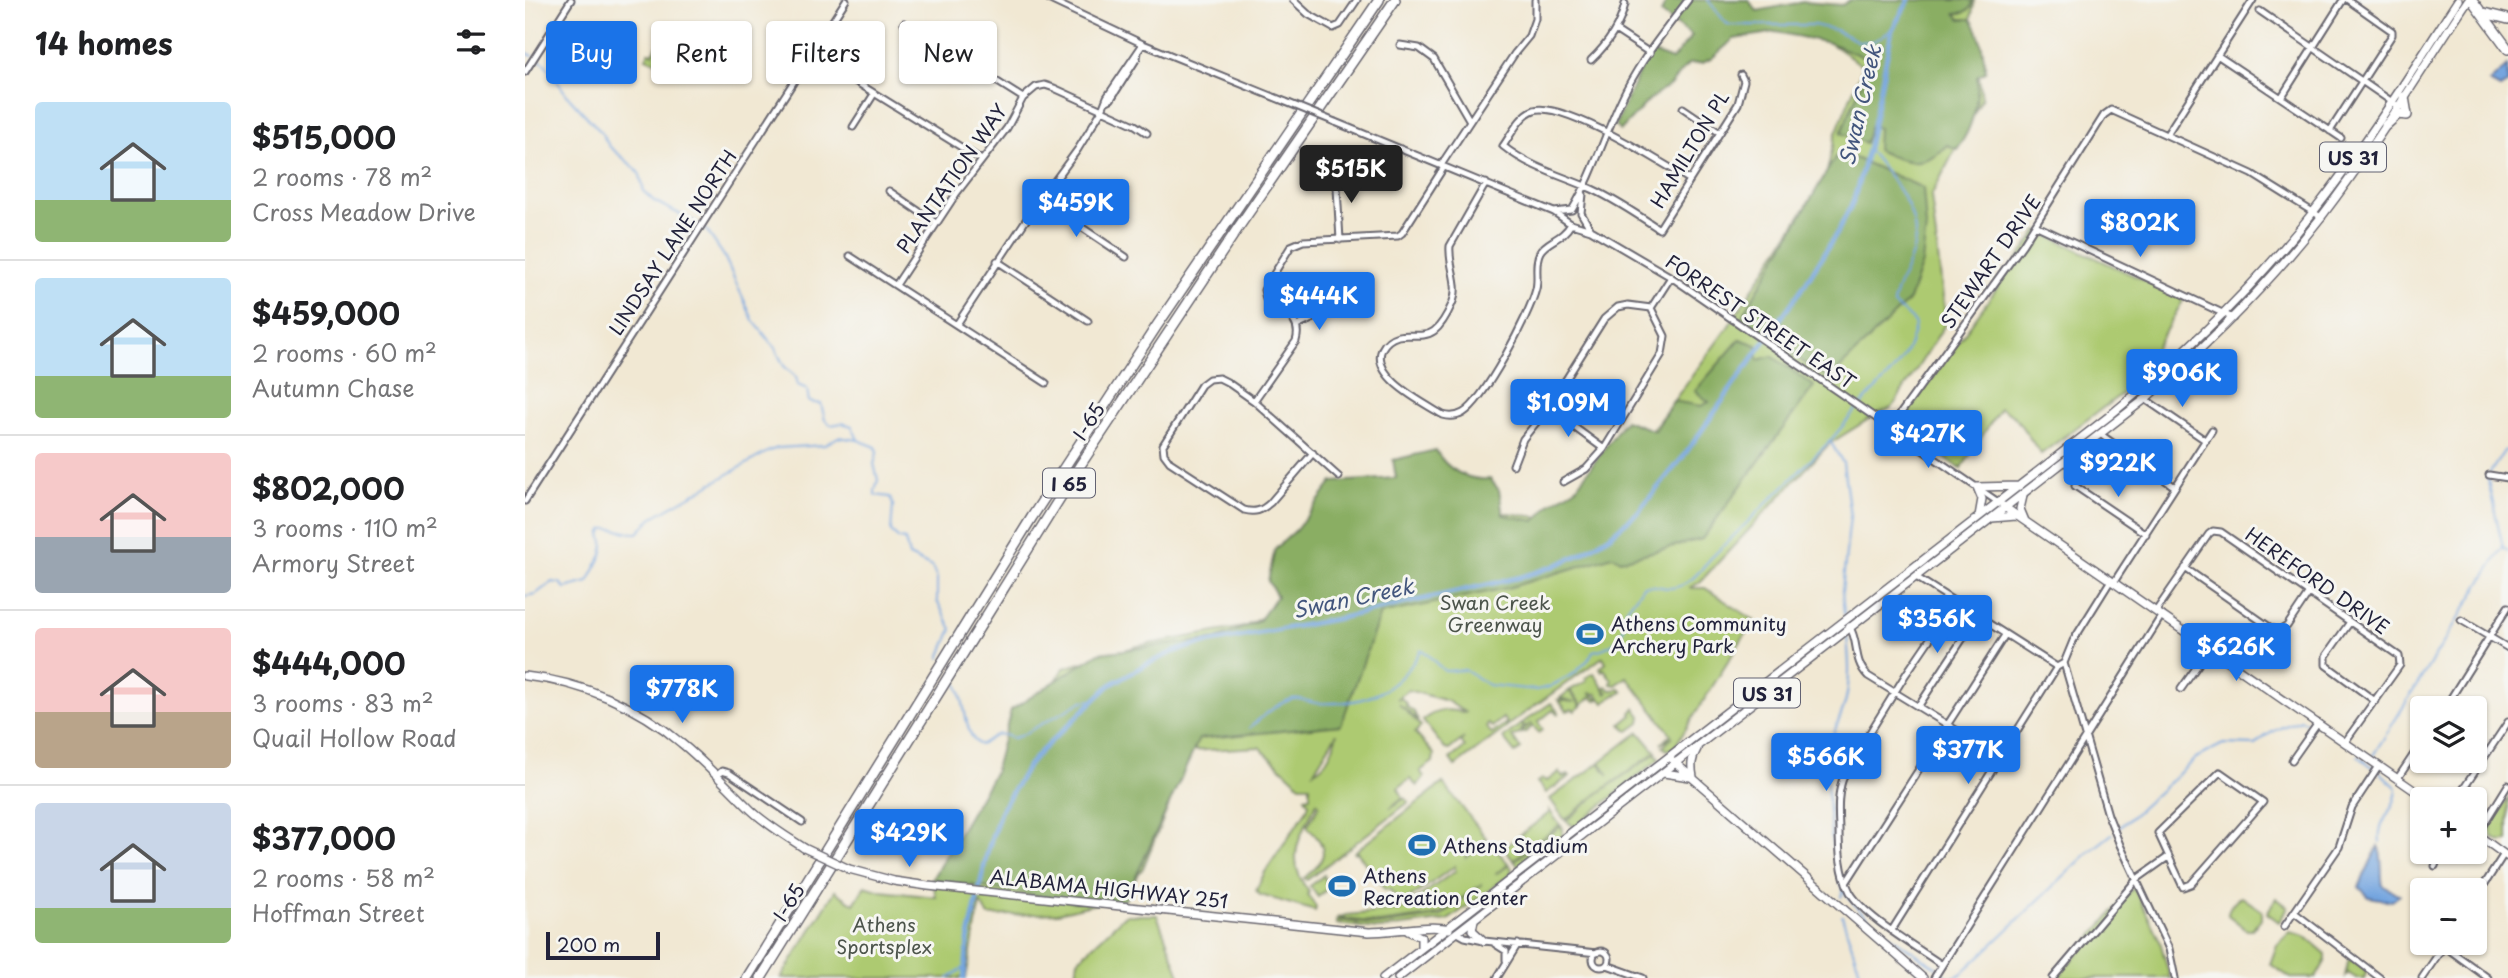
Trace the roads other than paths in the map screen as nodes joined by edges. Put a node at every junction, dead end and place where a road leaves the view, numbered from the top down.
1 (571, 0) edge
2 (846, 0) edge
3 (1050, 0) edge
4 (1293, 0) edge
5 (1357, 0) edge
6 (1379, 0) edge
7 (1395, 0) edge
8 (1535, 0) edge
9 (1688, 0) edge
10 (2253, 0) edge
11 (2345, 0) edge
12 (2458, 0) edge
13 (1626, 4) dead end
14 (2475, 4) edge
15 (2260, 11) dead end
16 (832, 21) edge
17 (2508, 21) edge
18 (1615, 30) junction
19 (2504, 34) edge
20 (1143, 44) junction
21 (1400, 45) dead end
22 (2313, 47) junction
23 (2508, 49) edge
24 (1650, 53) junction
25 (2217, 55) junction
26 (1591, 60) dead end
27 (525, 72) edge
28 (1741, 75) dead end
29 (2362, 81) junction
30 (997, 82) edge
31 (791, 84) edge
32 (858, 84) edge
33 (874, 94) junction
34 (1023, 98) junction
35 (2281, 98) junction
36 (2398, 101) junction
37 (1683, 108) dead end
38 (1102, 110) junction
39 (1470, 121) junction
40 (2386, 125) joint
41 (853, 127) dead end
42 (2330, 131) junction
43 (1608, 132) junction
44 (1147, 133) dead end
45 (1720, 133) junction
46 (2167, 134) junction
47 (2341, 138) dead end
48 (982, 160) junction
49 (1443, 166) junction
50 (1334, 174) dead end
51 (1690, 180) junction
52 (1486, 183) junction
53 (1587, 187) junction
54 (889, 191) dead end
55 (1583, 194) junction
56 (1041, 200) junction
57 (1571, 210) junction
58 (1554, 212) junction
59 (2317, 214) junction
60 (1582, 215) junction
61 (936, 223) junction
62 (1572, 223) junction
63 (2035, 226) junction
64 (1591, 230) junction
65 (1339, 240) junction
66 (850, 256) dead end
67 (1126, 257) dead end
68 (997, 261) junction
69 (1671, 277) junction
70 (896, 285) junction
71 (1651, 308) junction
72 (1327, 313) dead end
73 (2224, 314) junction
74 (2233, 318) junction
75 (1088, 321) dead end
76 (957, 324) junction
77 (1297, 326) junction
78 (1046, 383) dead end
79 (2145, 399) junction
80 (1254, 401) junction
81 (1548, 408) junction
82 (1891, 428) junction
83 (2212, 430) dead end
84 (2100, 434) junction
85 (2205, 440) junction
86 (1604, 449) junction
87 (1313, 453) junction
88 (1513, 465) dead end
89 (2489, 475) dead end
90 (1339, 477) dead end
91 (2508, 478) edge
92 (1563, 482) dead end
93 (2075, 485) dead end
94 (1977, 487) junction
95 (2175, 487) junction
96 (2022, 489) junction
97 (525, 501) edge
98 (2002, 505) junction
99 (2016, 516) junction
100 (1978, 517) junction
101 (1991, 518) junction
102 (2025, 522) junction
103 (2145, 534) junction
104 (2185, 568) junction
105 (1916, 576) junction
106 (2113, 581) junction
107 (2309, 593) junction
108 (1955, 602) junction
109 (2508, 607) edge
110 (2159, 613) junction
111 (1977, 617) junction
112 (1845, 620) junction
113 (2461, 620) dead end
114 (2350, 622) junction
115 (1850, 628) junction
116 (2005, 635) junction
117 (2489, 636) junction
118 (2210, 648) junction
119 (2508, 648) edge
120 (2064, 663) junction
121 (2057, 667) junction
122 (525, 676) edge
123 (2181, 689) dead end
124 (1894, 692) junction
125 (2452, 696) edge
126 (2375, 701) junction
127 (1918, 707) junction
128 (2508, 722) edge
129 (2318, 723) junction
130 (1946, 724) junction
131 (2085, 736) junction
132 (2345, 742) junction
133 (1700, 744) junction
134 (2000, 757) junction
135 (1667, 758) junction
136 (2410, 760) edge
137 (2292, 761) dead end
138 (1677, 763) junction
139 (2379, 766) junction
140 (1664, 772) junction
141 (717, 775) junction
142 (1693, 778) junction
143 (2398, 778) junction
144 (2508, 785) edge
145 (2410, 787) edge
146 (2465, 787) edge
147 (2487, 817) edge
148 (802, 822) dead end
149 (2487, 842) edge
150 (2506, 855) edge
151 (2168, 857) junction
152 (2137, 879) junction
153 (2487, 882) edge
154 (1846, 883) junction
155 (2295, 913) junction
156 (1475, 918) junction
157 (2284, 927) dead end
158 (1447, 928) junction
159 (1404, 930) junction
160 (1892, 930) junction
161 (1456, 932) junction
162 (1487, 942) junction
163 (1518, 944) junction
164 (1421, 948) junction
165 (1573, 951) junction
166 (1597, 953) junction
167 (2438, 955) edge
168 (2458, 955) edge
169 (1608, 956) junction
170 (1593, 960) junction
171 (1506, 963) junction
172 (1607, 965) junction
173 (1942, 965) junction
174 (1627, 971) junction
175 (747, 978) edge
176 (761, 978) edge
177 (1383, 978) edge
178 (1398, 978) edge
179 (1497, 978) edge
180 (1643, 978) edge
181 (1923, 978) edge
182 (1934, 978) edge
183 (2053, 978) edge
184 (2175, 978) edge
185 (2380, 978) edge
186 (2422, 978) edge
187 (2489, 978) edge

1 - 27 street
2 - 16 street, LINDSAY LANE NORTH
3 - 20 street, FORREST STREET EAST
4 - 5 street
6 - 175 highway, I 65
7 - 176 highway, I-65 / I 65
8 - 39 street
9 - 24 street
10 - 25 street
11 - 22 street
11 - 29 street
12 - 36 main road, US 31
13 - 18 street
14 - 17 highway
14 - 19 highway
14 - 36 main road, US 31
15 - 22 street
17 - 19 highway
18 - 24 street
18 - 26 street
19 - 23 highway
20 - 38 street
20 - 49 street, FORREST STREET EAST, bridge
21 - 39 street
22 - 29 street
22 - 35 street
24 - 43 street
25 - 35 street
25 - 46 street
28 - 45 street, HAMILTON PL
29 - 36 street
29 - 42 street
30 - 34 street
31 - 97 street, LINDSAY LANE NORTH
32 - 33 street
33 - 41 street
33 - 48 street
34 - 38 street, PLANTATION WAY
34 - 48 street, PLANTATION WAY
35 - 42 street
36 - 40 highway
36 - 59 main road, US 31
37 - 45 street
38 - 44 street, PLANTATION WAY
38 - 56 street
39 - 49 street
40 - 59 main road, US 31
42 - 47 street
43 - 51 street
43 - 53 street
43 - 53 street, HAMILTON PL
45 - 51 street, HAMILTON PL
46 - 59 street
46 - 63 street, STEWART DRIVE
48 - 61 street, PLANTATION WAY
49 - 52 street, FORREST STREET EAST
49 - 65 street
50 - 65 street
51 - 53 street, HAMILTON PL
52 - 58 street, FORREST STREET EAST
52 - 62 street
53 - 55 street
54 - 61 street
55 - 57 street
55 - 60 street
56 - 67 street
56 - 68 street
57 - 58 street, FORREST STREET EAST
57 - 60 street
57 - 62 street
58 - 62 street, FORREST STREET EAST
59 - 73 main road, US 31
59 - 74 main road, US 31
60 - 62 street
60 - 64 street, FORREST STREET EAST
61 - 70 street, PLANTATION WAY
62 - 64 street, FORREST STREET EAST
63 - 73 street
63 - 82 street, STEWART DRIVE
64 - 69 street, FORREST STREET EAST
65 - 77 street
66 - 70 street
68 - 75 street
68 - 76 street
69 - 71 street
69 - 82 street, FORREST STREET EAST
70 - 76 street
71 - 81 street
71 - 86 street
72 - 77 street
73 - 74 street
73 - 96 main road, US 31
74 - 79 main road, US 31
76 - 78 street
77 - 80 street
79 - 84 main road, US 31
79 - 85 street
80 - 87 street
80 - 87 street
81 - 86 street
81 - 88 street
82 - 94 street, FORREST STREET EAST
83 - 85 street
84 - 95 street
84 - 96 main road, US 31
85 - 95 street
86 - 92 street
87 - 90 street
89 - 91 street
93 - 103 street
94 - 96 main road
94 - 98 street, FORREST STREET EAST
94 - 100 main road
95 - 103 street
96 - 98 main road, US 31
96 - 102 main road
98 - 99 main road, FORREST STREET EAST
98 - 100 main road, US 31
98 - 101 main road, US 31
99 - 101 main road
99 - 102 main road, FORREST STREET EAST
100 - 112 main road, US 31
101 - 105 main road, US 31
102 - 106 main road, FORREST STREET EAST
103 - 106 street
104 - 107 street, HEREFORD DRIVE
104 - 107 street
104 - 110 street, HEREFORD DRIVE
105 - 108 street
105 - 115 main road, US 31
106 - 110 main road, FORREST STREET EAST
106 - 120 street
107 - 114 street, HEREFORD DRIVE
108 - 111 street
108 - 124 street
109 - 117 street
110 - 118 main road, FORREST STREET EAST
110 - 131 street, HEREFORD DRIVE
111 - 116 street
111 - 127 street
112 - 115 street
112 - 135 main road, US 31
113 - 117 street
114 - 126 street
114 - 126 street, HEREFORD DRIVE
115 - 124 street
115 - 133 main road, US 31
116 - 121 street
116 - 130 street
117 - 119 street
117 - 125 street
118 - 123 street
118 - 129 main road, FORREST STREET EAST
120 - 121 street
120 - 131 street
121 - 134 street
122 - 141 main road, ALABAMA HIGHWAY 251
124 - 127 street
124 - 154 street
126 - 132 street, HEREFORD DRIVE
127 - 130 street
128 - 146 street
129 - 132 main road, FORREST STREET EAST
129 - 137 street
130 - 134 street
130 - 154 street
131 - 152 street
131 - 173 street, HEREFORD DRIVE
132 - 139 main road, FORREST STREET EAST
133 - 138 main road, US 31
133 - 142 main road
134 - 160 street
135 - 138 main road
135 - 158 main road, US 31
136 - 143 street
138 - 140 main road, US 31
138 - 142 main road
139 - 143 main road, FORREST STREET EAST
139 - 155 street
140 - 142 main road
140 - 156 main road, US 31
141 - 148 street
141 - 159 main road, ALABAMA HIGHWAY 251, bridge
142 - 181 main road
143 - 145 main road, FORREST STREET EAST
144 - 147 street
149 - 150 main road
150 - 153 street
151 - 151 street
151 - 152 street
152 - 183 street
152 - 184 street
154 - 160 street
155 - 157 street
155 - 185 street
156 - 161 main road, US 31
156 - 162 main road
158 - 159 main road, ALABAMA HIGHWAY 251
158 - 161 main road, ALABAMA HIGHWAY 251
158 - 164 main road, US 31
159 - 164 main road
160 - 173 street
161 - 162 street
161 - 178 main road, US 31
162 - 163 street
162 - 171 street
163 - 165 street
163 - 171 street
164 - 177 main road, US 31
165 - 166 street
165 - 170 street
166 - 169 street
166 - 170 street
167 - 186 street
168 - 187 street
169 - 172 street
169 - 174 street
170 - 172 street
171 - 179 street
172 - 174 street
173 - 182 street, HEREFORD DRIVE
174 - 180 street

